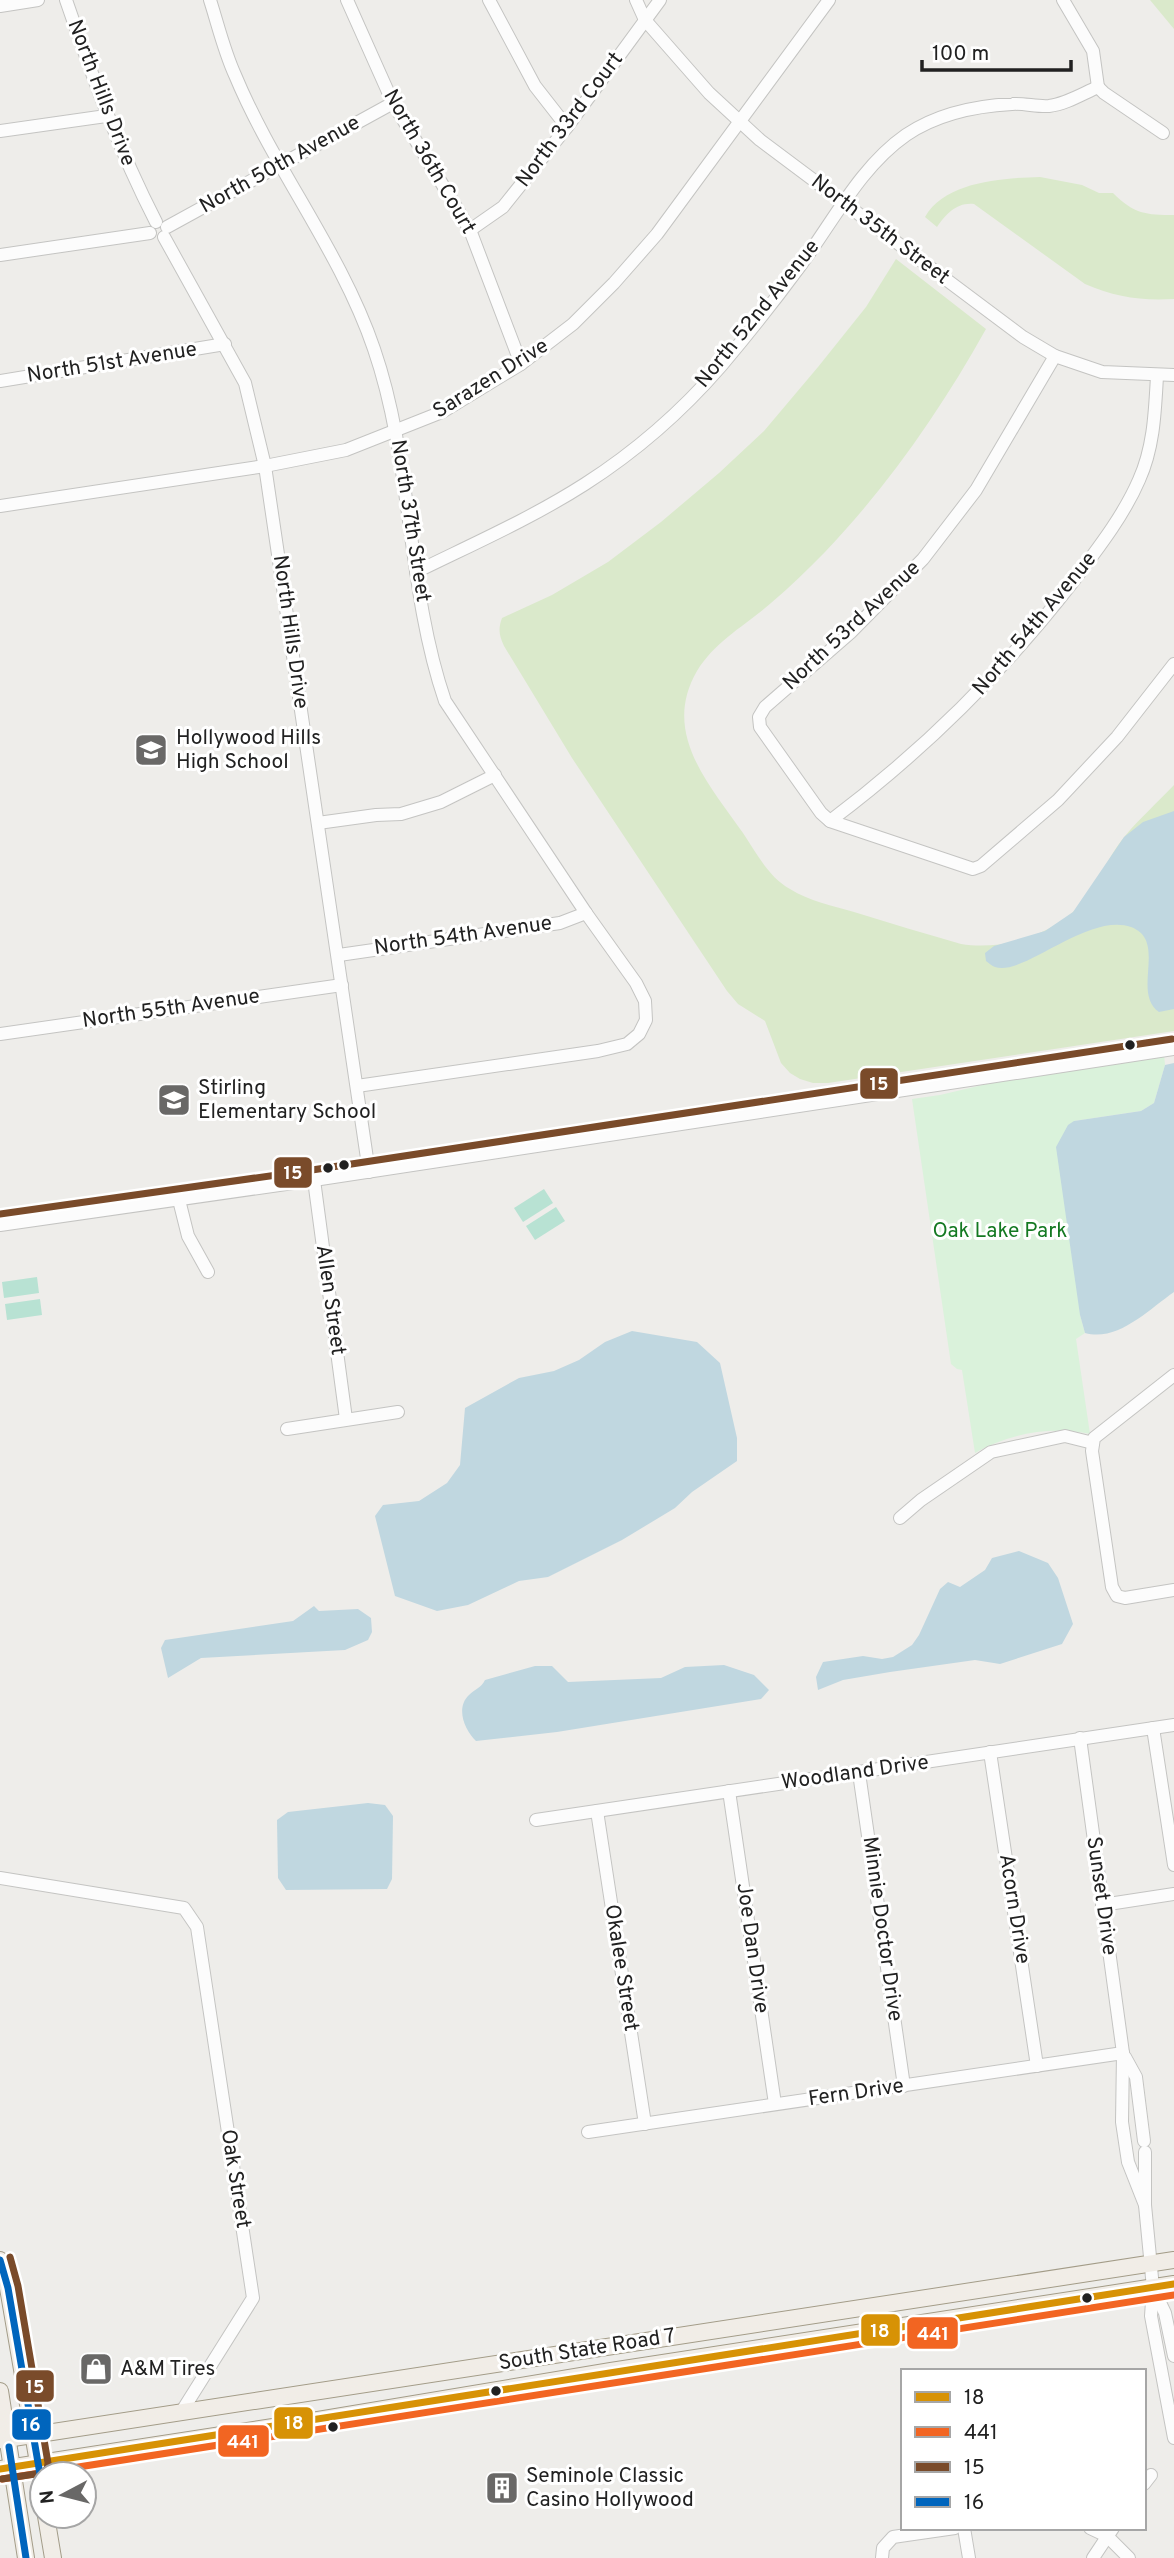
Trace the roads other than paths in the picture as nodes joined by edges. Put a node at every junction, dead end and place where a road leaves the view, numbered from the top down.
1 (38, 0) edge
2 (66, 0) edge
3 (209, 0) edge
4 (347, 0) edge
5 (489, 0) edge
6 (636, 0) edge
7 (660, 0) edge
8 (829, 0) edge
9 (1063, 0) edge
10 (0, 6) edge
11 (645, 20) junction
12 (1098, 87) junction
13 (393, 103) junction
14 (106, 116) junction
15 (739, 121) junction
16 (567, 127) junction
17 (0, 131) edge
18 (1163, 133) dead end
19 (280, 164) junction
20 (844, 202) junction
21 (159, 230) junction
22 (470, 230) junction
23 (0, 255) edge
24 (225, 344) junction
25 (1055, 356) junction
26 (521, 364) junction
27 (1174, 375) edge
28 (1157, 376) junction
29 (0, 381) edge
30 (396, 432) junction
31 (265, 466) junction
32 (0, 506) edge
33 (416, 572) junction
34 (1174, 664) edge
35 (495, 775) junction
36 (830, 821) junction
37 (318, 823) junction
38 (586, 913) junction
39 (339, 954) junction
40 (342, 985) junction
41 (0, 1034) edge
42 (1174, 1049) edge
43 (357, 1086) junction
44 (369, 1172) junction
45 (314, 1180) junction
46 (179, 1200) junction
47 (0, 1225) edge
48 (208, 1272) dead end
49 (1174, 1374) edge
50 (398, 1412) dead end
51 (346, 1419) junction
52 (287, 1429) dead end
53 (1094, 1441) junction
54 (900, 1517) dead end
55 (1174, 1590) edge
56 (1174, 1725) edge
57 (1153, 1728) junction
58 (1080, 1738) junction
59 (990, 1752) junction
60 (859, 1773) junction
61 (729, 1791) junction
62 (597, 1811) junction
63 (536, 1820) dead end
64 (1172, 1833) edge
65 (1174, 1865) edge
66 (0, 1878) edge
67 (1174, 1894) edge
68 (1102, 1905) junction
69 (1123, 2053) junction
70 (1037, 2066) junction
71 (904, 2086) junction
72 (775, 2104) junction
73 (645, 2124) junction
74 (588, 2132) dead end
75 (1124, 2132) junction
76 (1144, 2141) junction
77 (1145, 2205) junction
78 (0, 2260) edge
79 (1174, 2260) edge
80 (1149, 2264) junction
81 (1174, 2284) edge
82 (1153, 2288) junction
83 (856, 2308) junction
84 (833, 2336) junction
85 (626, 2343) junction
86 (1174, 2356) edge
87 (611, 2371) junction
88 (396, 2379) junction
89 (0, 2391) edge
90 (182, 2412) junction
91 (370, 2412) junction
92 (34, 2435) junction
93 (1174, 2438) edge
94 (4, 2439) edge
95 (38, 2460) edge
96 (58, 2460) edge
97 (28, 2465) edge
98 (6, 2468) edge
99 (48, 2530) edge
100 (941, 2530) edge
101 (964, 2530) edge
102 (1110, 2532) edge
103 (882, 2553) edge
104 (26, 2558) edge
105 (53, 2558) edge
106 (969, 2558) edge
107 (1093, 2558) edge
108 (1129, 2558) edge

1 - 10 street
2 - 14 street, North Hills Drive
3 - 19 street, North 37th Street
4 - 13 street, North 36th Court
5 - 16 street
6 - 11 street, North 35th Street
7 - 11 street, North 33rd Court
8 - 15 street, Sarazen Drive
9 - 12 street
11 - 15 street, North 35th Street
11 - 16 street, North 33rd Court
12 - 18 street
12 - 20 street, North 52nd Avenue
13 - 19 street, North 50th Avenue
13 - 22 street, North 36th Court
14 - 17 street
14 - 21 street, North Hills Drive
15 - 20 street, North 35th Street
15 - 26 street, Sarazen Drive
16 - 22 street, North 33rd Court
19 - 21 street, North 50th Avenue
19 - 30 street, North 37th Street
20 - 25 street, North 35th Street
20 - 33 street, North 52nd Avenue
21 - 23 street, North 50th Avenue
21 - 24 street, North Hills Drive
22 - 26 street, North 36th Court
24 - 29 street, North 51st Avenue
24 - 31 street, North Hills Drive
25 - 28 street, North 35th Street
25 - 36 street, North 53rd Avenue
26 - 30 street, Sarazen Drive
27 - 28 street, North 35th Street
28 - 36 street, North 54th Avenue
30 - 31 street, Sarazen Drive
30 - 33 street, North 37th Street
31 - 32 street, Sarazen Drive
31 - 37 street, North Hills Drive
33 - 35 street, North 37th Street
34 - 36 street
35 - 37 street
35 - 38 street, North 37th Street
37 - 39 street, North Hills Drive
38 - 39 street, North 54th Avenue
38 - 43 street, North 37th Street
39 - 40 street, North Hills Drive
40 - 41 street, North 55th Avenue
40 - 43 street, North Hills Drive
42 - 44 street
43 - 44 street, North Hills Drive
44 - 45 street
45 - 46 street
45 - 51 street, Allen Street
46 - 47 street
46 - 48 street
49 - 53 street
50 - 51 street
51 - 52 street
53 - 54 street
53 - 55 street
56 - 57 street, Woodland Drive
57 - 58 street, Woodland Drive
57 - 64 street
58 - 59 street, Woodland Drive
58 - 68 street, Sunset Drive
59 - 60 street, Woodland Drive
59 - 70 street, Acorn Drive
60 - 61 street, Woodland Drive
60 - 71 street, Minnie Doctor Drive
61 - 62 street, Woodland Drive
61 - 72 street, Joe Dan Drive
62 - 63 street, Woodland Drive
62 - 73 street, Okalee Street
64 - 65 street
66 - 90 street, Oak Street
67 - 68 street
68 - 69 street, Sunset Drive
69 - 70 street, Fern Drive
69 - 75 street, Sunset Drive
69 - 76 street, Sunset Drive
70 - 71 street, Fern Drive
71 - 72 street, Fern Drive
72 - 73 street, Fern Drive
73 - 74 street, Fern Drive
75 - 76 street
75 - 77 street, Sunset Drive
76 - 77 street, Sunset Drive
77 - 80 street, Sunset Drive
78 - 92 main road
79 - 80 main road, South State Road 7
80 - 82 street, Sunset Drive
80 - 83 main road, South State Road 7
81 - 82 main road, South State Road 7
82 - 84 main road, South State Road 7
82 - 86 street
82 - 93 street
83 - 84 main road
83 - 85 main road, South State Road 7
84 - 87 main road, South State Road 7
85 - 87 main road
85 - 88 main road, South State Road 7
87 - 91 main road, South State Road 7
88 - 90 main road, South State Road 7
88 - 91 main road
89 - 94 main road
90 - 92 main road, South State Road 7
91 - 96 main road, South State Road 7
92 - 94 main road, South State Road 7
92 - 95 main road
94 - 98 main road
97 - 98 main road, South State Road 7
98 - 104 main road
99 - 105 main road
100 - 103 street
101 - 106 street
102 - 107 street
102 - 108 street

